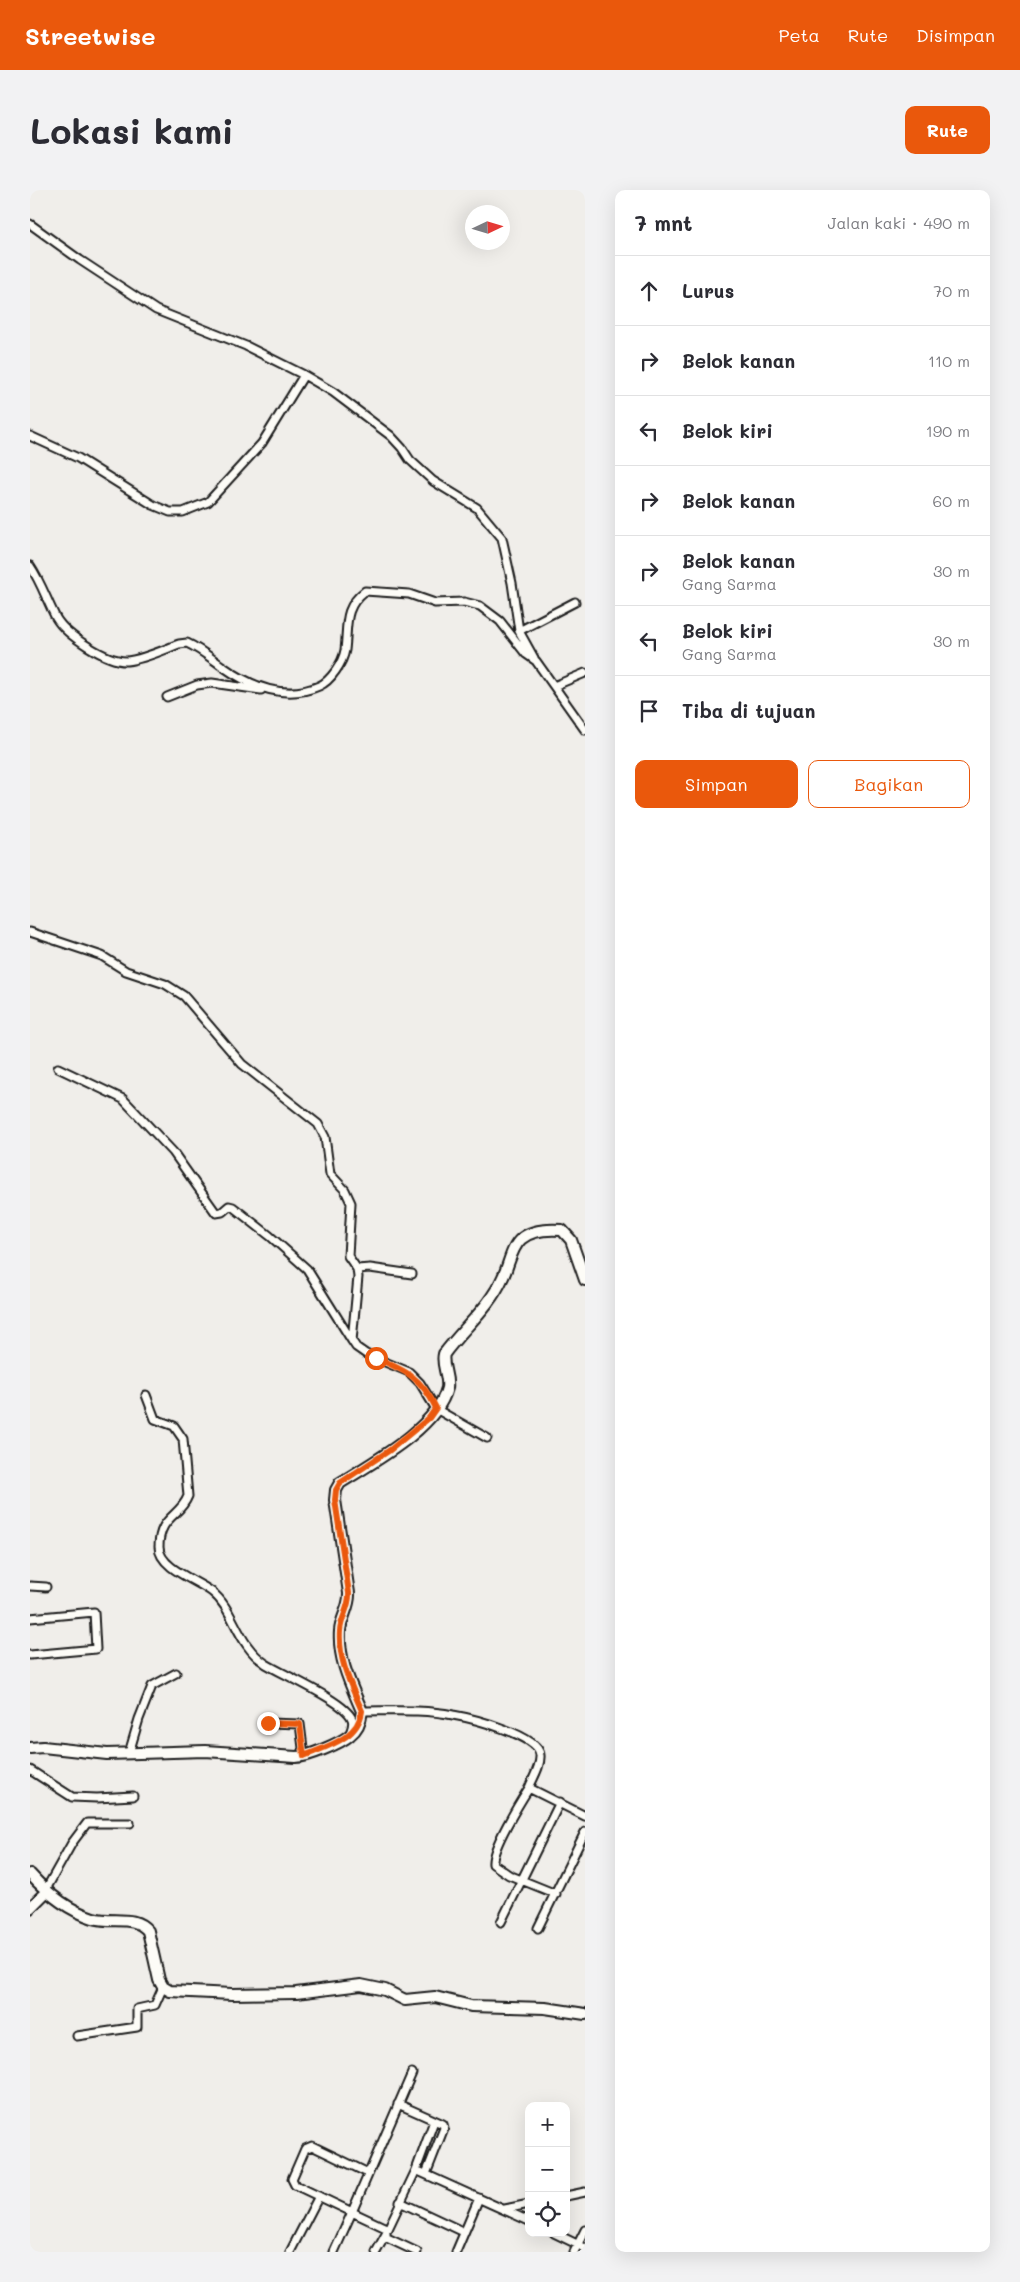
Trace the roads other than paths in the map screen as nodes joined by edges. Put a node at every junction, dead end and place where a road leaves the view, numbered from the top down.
1 (30, 224) edge
2 (304, 375) junction
3 (30, 436) edge
4 (30, 566) edge
5 (575, 602) dead end
6 (519, 631) junction
7 (536, 661) junction
8 (585, 673) edge
9 (554, 686) junction
10 (269, 691) junction
11 (167, 697) dead end
12 (585, 730) edge
13 (30, 932) edge
14 (58, 1068) dead end
15 (357, 1269) junction
16 (412, 1274) dead end
17 (585, 1280) edge
18 (352, 1341) junction
19 (146, 1395) dead end
20 (436, 1408) junction
21 (487, 1438) dead end
22 (30, 1586) edge
23 (46, 1586) dead end
24 (30, 1618) edge
25 (30, 1655) edge
26 (176, 1673) dead end
27 (362, 1711) junction
28 (268, 1723) dead end
29 (349, 1736) junction
30 (30, 1748) edge
31 (129, 1753) junction
32 (304, 1756) junction
33 (30, 1770) edge
34 (529, 1788) junction
35 (133, 1796) dead end
36 (560, 1802) junction
37 (585, 1816) edge
38 (130, 1823) dead end
39 (585, 1832) edge
40 (30, 1874) edge
41 (521, 1879) junction
42 (45, 1891) junction
43 (556, 1894) junction
44 (30, 1908) edge
45 (501, 1922) dead end
46 (538, 1928) dead end
47 (163, 1986) junction
48 (585, 2014) edge
49 (77, 2036) dead end
50 (412, 2073) dead end
51 (398, 2104) junction
52 (434, 2121) junction
53 (416, 2170) junction
54 (368, 2173) junction
55 (426, 2174) junction
56 (585, 2192) edge
57 (570, 2195) edge
58 (318, 2196) junction
59 (479, 2198) junction
60 (400, 2202) junction
61 (525, 2205) edge
62 (505, 2209) junction
63 (352, 2212) junction
64 (525, 2219) edge
65 (388, 2229) junction
66 (585, 2230) edge
67 (464, 2232) junction
68 (385, 2236) junction
69 (560, 2237) edge
70 (579, 2249) edge
71 (290, 2252) edge
72 (334, 2252) edge
73 (376, 2252) edge
74 (417, 2252) edge
75 (456, 2252) edge

1 - 2 street
2 - 3 street
2 - 6 street
4 - 10 street
5 - 6 street
6 - 7 street
7 - 9 street
7 - 10 street
8 - 9 street
9 - 12 street
10 - 11 street
13 - 15 street
14 - 18 street
15 - 16 street
15 - 18 street
17 - 20 street
18 - 20 street
19 - 29 street
20 - 21 street
20 - 27 street
22 - 23 street
24 - 25 street
26 - 31 street
27 - 29 street
27 - 34 street
28 - 32 street
29 - 32 street
30 - 31 street
31 - 32 street
33 - 35 street
34 - 36 street
34 - 41 street
36 - 37 street
36 - 41 street
38 - 42 street
39 - 43 street
40 - 42 street
41 - 43 street
41 - 45 street
42 - 44 street
42 - 47 street
43 - 46 street
47 - 48 street
47 - 49 street
50 - 51 street
51 - 52 street
51 - 54 street
52 - 53 street
52 - 55 street
53 - 55 street
53 - 60 street
54 - 58 street
54 - 63 street
55 - 59 street
56 - 57 street
58 - 63 street
58 - 71 street
59 - 62 street
59 - 67 street
60 - 65 street
60 - 67 street
61 - 62 street
62 - 64 street
63 - 65 street
63 - 72 street
65 - 68 street
66 - 70 street
67 - 75 street
68 - 73 street
68 - 74 street
69 - 70 street

